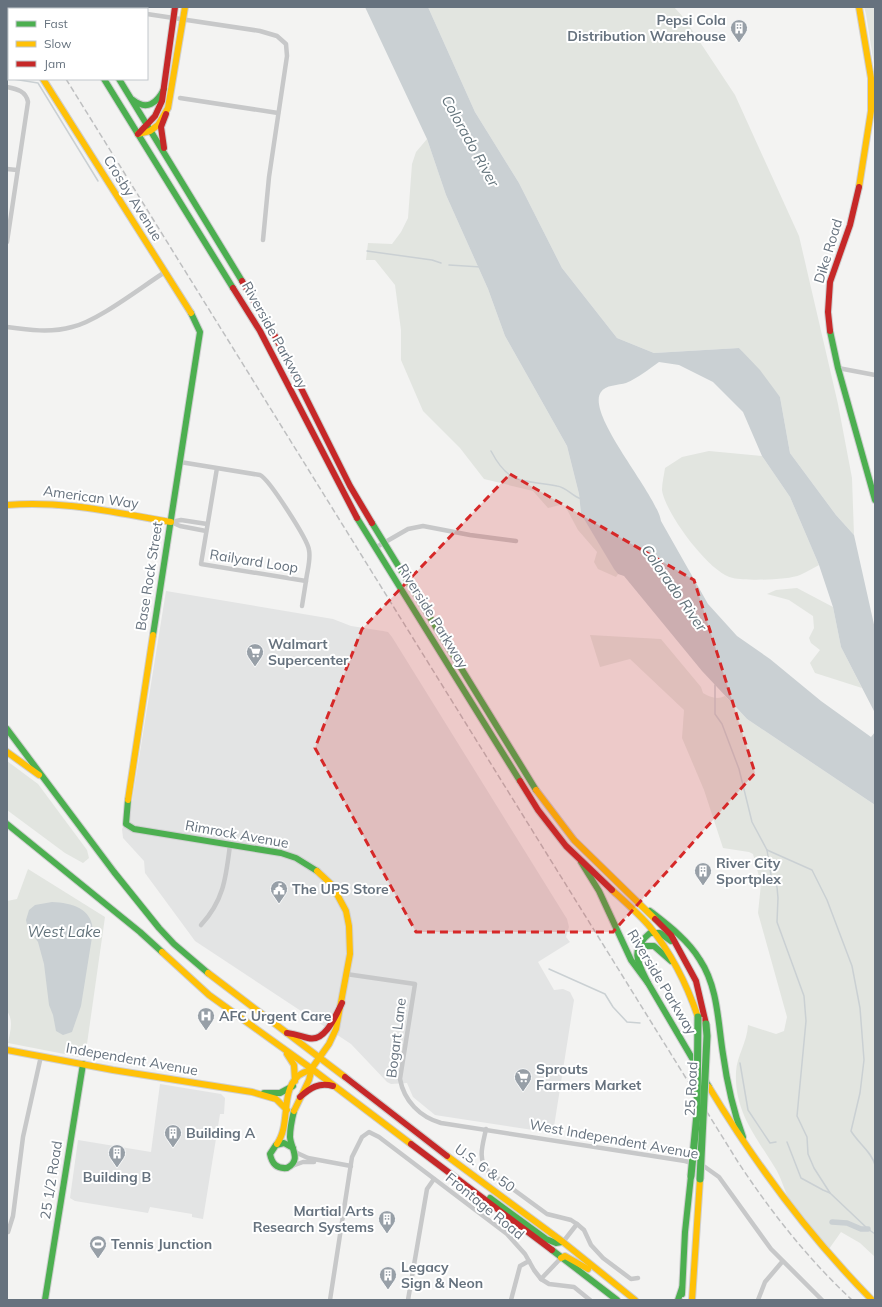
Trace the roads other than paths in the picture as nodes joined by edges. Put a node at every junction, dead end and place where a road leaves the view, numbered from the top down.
1 (175, 7) edge
2 (185, 7) edge
3 (859, 7) edge
4 (148, 14) edge
5 (173, 18) junction
6 (183, 19) junction
7 (44, 80) edge
8 (105, 80) edge
9 (120, 80) edge
10 (7, 87) edge
11 (164, 89) junction
12 (130, 98) junction
13 (180, 98) dead end
14 (278, 113) junction
15 (873, 113) edge
16 (166, 114) junction
17 (146, 124) junction
18 (150, 131) junction
19 (138, 134) junction
20 (168, 161) junction
21 (7, 169) edge
22 (17, 170) junction
23 (263, 240) dead end
24 (7, 242) edge
25 (165, 272) junction
26 (7, 327) edge
27 (200, 332) joint
28 (838, 368) junction
29 (875, 375) edge
30 (180, 462) junction
31 (216, 468) junction
32 (875, 500) edge
33 (7, 505) edge
34 (171, 522) junction
35 (207, 524) junction
36 (206, 531) junction
37 (516, 541) dead end
38 (384, 543) junction
39 (376, 548) junction
40 (306, 581) junction
41 (302, 606) dead end
42 (7, 729) edge
43 (501, 732) junction
44 (493, 737) junction
45 (7, 752) edge
46 (44, 779) junction
47 (7, 824) edge
48 (126, 824) joint
49 (7, 827) edge
50 (21, 837) junction
51 (230, 845) junction
52 (586, 851) joint
53 (577, 857) junction
54 (634, 898) junction
55 (201, 925) dead end
56 (654, 933) junction
57 (639, 946) junction
58 (682, 955) junction
59 (346, 974) junction
60 (681, 974) junction
61 (648, 983) junction
62 (342, 1003) junction
63 (285, 1033) junction
64 (286, 1049) junction
65 (7, 1050) edge
66 (41, 1056) junction
67 (320, 1057) junction
68 (83, 1064) junction
69 (312, 1069) junction
70 (294, 1084) junction
71 (337, 1087) junction
72 (252, 1092) junction
73 (300, 1097) junction
74 (287, 1110) junction
75 (486, 1129) junction
76 (276, 1144) junction
77 (294, 1150) junction
78 (753, 1159) junction
79 (323, 1162) junction
80 (291, 1166) junction
81 (351, 1166) junction
82 (434, 1179) junction
83 (469, 1187) junction
84 (577, 1224) junction
85 (8, 1232) dead end
86 (563, 1242) junction
87 (562, 1258) junction
88 (529, 1261) junction
89 (782, 1262) junction
90 (638, 1278) dead end
91 (541, 1280) junction
92 (615, 1284) junction
93 (682, 1288) junction
94 (45, 1300) edge
95 (330, 1300) edge
96 (408, 1300) edge
97 (511, 1300) edge
98 (590, 1300) edge
99 (616, 1300) edge
100 (635, 1300) edge
101 (678, 1300) edge
102 (682, 1300) edge
103 (692, 1300) edge
104 (758, 1300) edge
105 (822, 1300) edge
106 (872, 1300) edge

1 - 5 main road
2 - 6 main road
3 - 15 main road, Dike Road
4 - 5 street
5 - 6 street
5 - 11 main road
6 - 14 street
6 - 16 main road
7 - 25 main road, Crosby Avenue
8 - 19 main road, Riverside Parkway
9 - 12 main road, Riverside Parkway
10 - 22 street
11 - 12 main road
11 - 17 main road
12 - 17 main road, Riverside Parkway
13 - 14 street
14 - 23 street
15 - 28 main road, Dike Road
16 - 18 main road
16 - 20 main road
17 - 18 main road, Riverside Parkway
17 - 19 main road
18 - 19 main road
18 - 20 main road, Riverside Parkway
19 - 39 main road, Riverside Parkway
20 - 38 main road, Riverside Parkway
21 - 22 street
22 - 24 street
25 - 26 street
25 - 27 main road, Crosby Avenue
27 - 30 main road, Base Rock Street
28 - 29 street
28 - 32 main road, Dike Road
30 - 31 street
30 - 34 main road, Base Rock Street
31 - 35 street, Railyard Loop
31 - 40 street, Railyard Loop
33 - 34 main road, American Way
34 - 35 street
34 - 36 street, Railyard Loop
34 - 48 main road, Base Rock Street
35 - 36 street, Railyard Loop
36 - 40 street, Railyard Loop
37 - 38 street
38 - 39 street
38 - 43 main road, Riverside Parkway
39 - 44 main road, Riverside Parkway
40 - 41 street
42 - 46 main road, U.S. 6 & 50
43 - 44 main road
43 - 52 main road, Riverside Parkway
44 - 53 main road, Riverside Parkway
45 - 46 main road
46 - 63 main road, U.S. 6 & 50
47 - 50 main road
48 - 51 main road, Rimrock Avenue
49 - 50 main road
50 - 64 main road, U.S. 6 & 50
51 - 55 street
51 - 59 main road, Rimrock Avenue
52 - 54 main road, 25 Road
53 - 56 main road, 25 Road
53 - 61 main road, Riverside Parkway
54 - 58 main road, 25 Road
54 - 78 main road, Riverside Parkway
56 - 57 main road
56 - 58 main road
56 - 60 main road, 25 Road
57 - 60 main road
57 - 61 main road
58 - 103 main road, 25 Road, bridge
59 - 62 main road, Rimrock Avenue
59 - 75 street, Bogart Lane
60 - 93 main road, 25 Road, bridge
61 - 78 main road, Riverside Parkway
62 - 63 main road
62 - 67 main road, Rimrock Avenue
63 - 67 main road, U.S. 6 & 50
64 - 69 main road, U.S. 6 & 50
64 - 70 main road
65 - 66 main road, Independent Avenue
66 - 68 main road, Independent Avenue
66 - 85 street
67 - 69 main road, Rimrock Avenue
67 - 86 main road, U.S. 6 & 50
68 - 72 main road, Independent Avenue
68 - 94 main road, 25 1/2 Road
69 - 70 main road, Independent Avenue
69 - 71 main road, U.S. 6 & 50
69 - 73 main road
70 - 72 main road, Independent Avenue
70 - 74 main road
71 - 73 main road
71 - 83 main road, U.S. 6 & 50
72 - 74 main road, Independent Avenue
73 - 77 main road
74 - 76 main road
75 - 84 street
75 - 89 street, West Independent Avenue
76 - 77 main road
76 - 80 main road
77 - 79 street
77 - 80 main road
78 - 106 main road, Riverside Parkway
79 - 80 street
79 - 81 street
81 - 82 street, Frontage Road
81 - 95 street
82 - 88 street, Frontage Road
82 - 96 street
83 - 86 main road
83 - 87 main road, U.S. 6 & 50
84 - 86 street
84 - 90 street
86 - 92 main road, U.S. 6 & 50
87 - 91 street
87 - 92 main road
87 - 99 main road, U.S. 6 & 50
88 - 91 street, Frontage Road
88 - 97 street
89 - 104 street
89 - 105 street, West Independent Avenue
91 - 98 street
92 - 100 main road, U.S. 6 & 50
93 - 101 main road
93 - 102 main road, 25 Road

